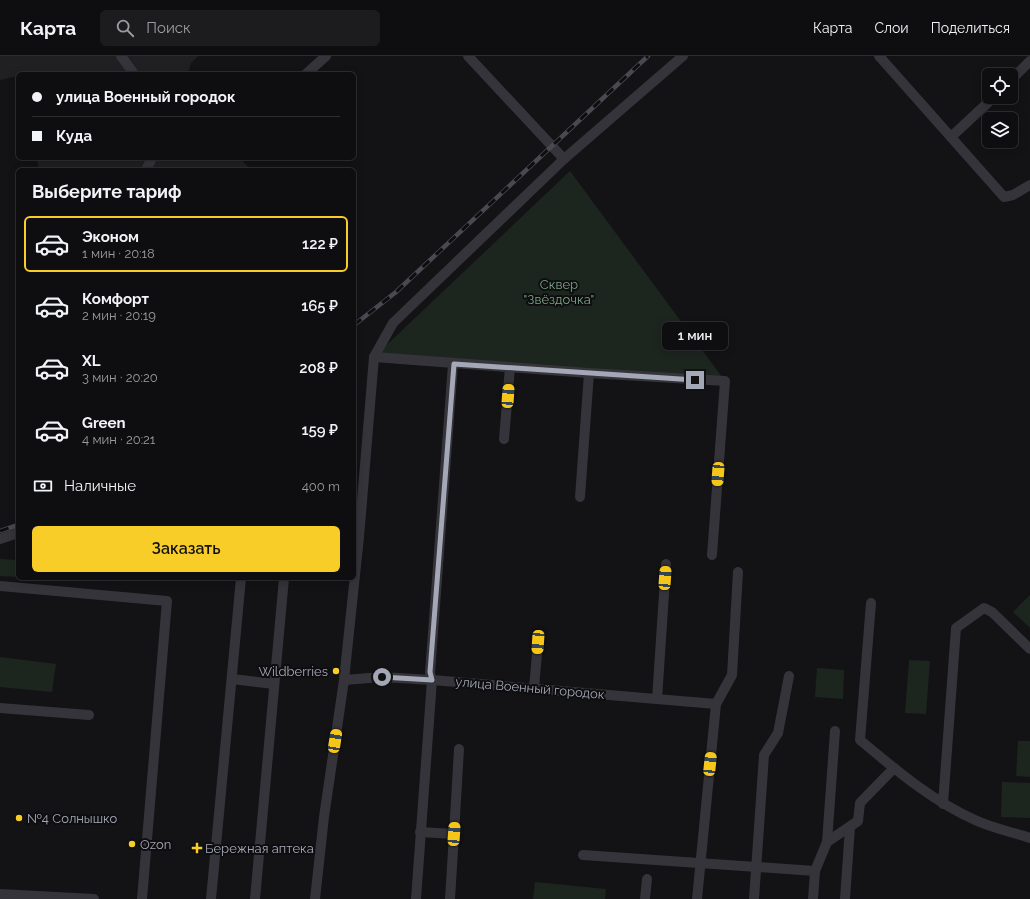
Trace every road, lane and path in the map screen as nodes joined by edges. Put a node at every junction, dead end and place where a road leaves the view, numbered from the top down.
1 (121, 56) edge
2 (326, 56) edge
3 (468, 56) edge
4 (683, 56) edge
5 (879, 56) edge
6 (1030, 61) edge
7 (133, 72) edge
8 (308, 72) edge
9 (1018, 73) edge
10 (987, 104) edge
11 (952, 137) junction
12 (564, 159) junction
13 (1030, 185) edge
14 (374, 358) junction
15 (454, 364) junction
16 (510, 367) junction
17 (589, 374) junction
18 (504, 439) dead end
19 (580, 497) dead end
20 (16, 534) edge
21 (357, 537) edge
22 (0, 539) edge
23 (356, 548) edge
24 (712, 555) dead end
25 (666, 564) dead end
26 (738, 572) dead end
27 (240, 580) edge
28 (284, 580) edge
29 (353, 580) edge
30 (0, 586) edge
31 (870, 603) dead end
32 (538, 642) dead end
33 (1030, 649) edge
34 (789, 676) dead end
35 (232, 679) junction
36 (344, 680) junction
37 (432, 680) junction
38 (274, 684) junction
39 (534, 688) junction
40 (657, 699) junction
41 (716, 704) junction
42 (0, 708) edge
43 (89, 715) dead end
44 (835, 731) dead end
45 (459, 749) dead end
46 (894, 768) junction
47 (943, 804) junction
48 (850, 827) junction
49 (420, 832) junction
50 (454, 834) junction
51 (1030, 838) edge
52 (827, 842) junction
53 (583, 855) dead end
54 (700, 863) junction
55 (756, 866) junction
56 (815, 871) junction
57 (647, 880) dead end
58 (0, 894) edge
59 (94, 899) edge
60 (142, 899) edge
61 (211, 899) edge
62 (255, 899) edge
63 (316, 899) edge
64 (416, 899) edge
65 (450, 899) edge
66 (645, 899) edge
67 (697, 899) edge
68 (754, 899) edge
69 (813, 899) edge
70 (845, 899) edge

1 - 7 street
2 - 8 street
3 - 12 street
4 - 12 street
5 - 11 street
6 - 9 street
10 - 11 street
11 - 13 street
12 - 14 street
14 - 15 street
14 - 21 street
15 - 16 street
15 - 37 street
16 - 17 street
16 - 18 street
17 - 19 street
17 - 24 street
20 - 22 street
21 - 23 street
25 - 40 street
26 - 41 street
27 - 35 street
28 - 38 street
29 - 36 street
30 - 60 street
31 - 46 street
32 - 39 street
33 - 47 street
34 - 55 street
35 - 38 street
35 - 61 street
36 - 37 street, улица Военный городок
36 - 63 street
37 - 39 street, улица Военный городок
37 - 49 street
38 - 62 street
39 - 40 street, улица Военный городок
40 - 41 street, улица Военный городок
41 - 54 street
42 - 43 street
44 - 52 street
45 - 50 street
46 - 47 street
46 - 48 street
47 - 51 street
48 - 52 street
48 - 70 street
49 - 50 street
49 - 64 street
50 - 65 street
52 - 56 street
53 - 54 street
54 - 55 street
54 - 67 street
55 - 56 street
55 - 68 street
56 - 69 street
57 - 66 street
58 - 59 street

